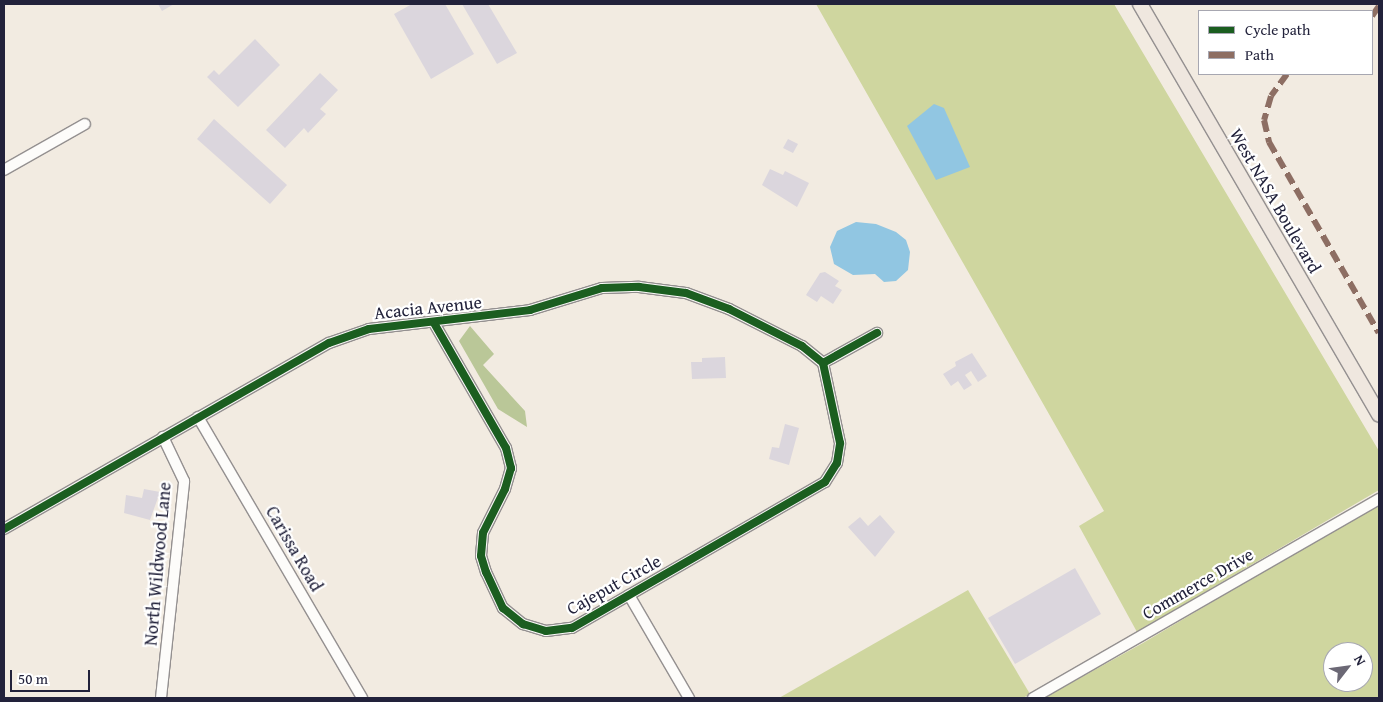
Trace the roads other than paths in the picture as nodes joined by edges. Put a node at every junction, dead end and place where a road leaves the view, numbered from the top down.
1 (1140, 4) edge
2 (86, 124) dead end
3 (4, 170) edge
4 (434, 323) junction
5 (877, 332) dead end
6 (823, 363) junction
7 (1379, 415) edge
8 (198, 417) junction
9 (163, 437) junction
10 (1379, 499) edge
11 (4, 529) edge
12 (628, 595) junction
13 (161, 698) edge
14 (362, 698) edge
15 (689, 698) edge
16 (1034, 698) edge

1 - 7 main road, West NASA Boulevard
2 - 3 street
4 - 6 street, Acacia Avenue
4 - 8 street, Acacia Avenue
4 - 12 street, Cajeput Circle
5 - 6 street
6 - 12 street, Cajeput Circle
8 - 9 street, Acacia Avenue
8 - 14 street, Carissa Road
9 - 11 street, Acacia Avenue
9 - 13 street, North Wildwood Lane
10 - 16 street, Commerce Drive
12 - 15 street

